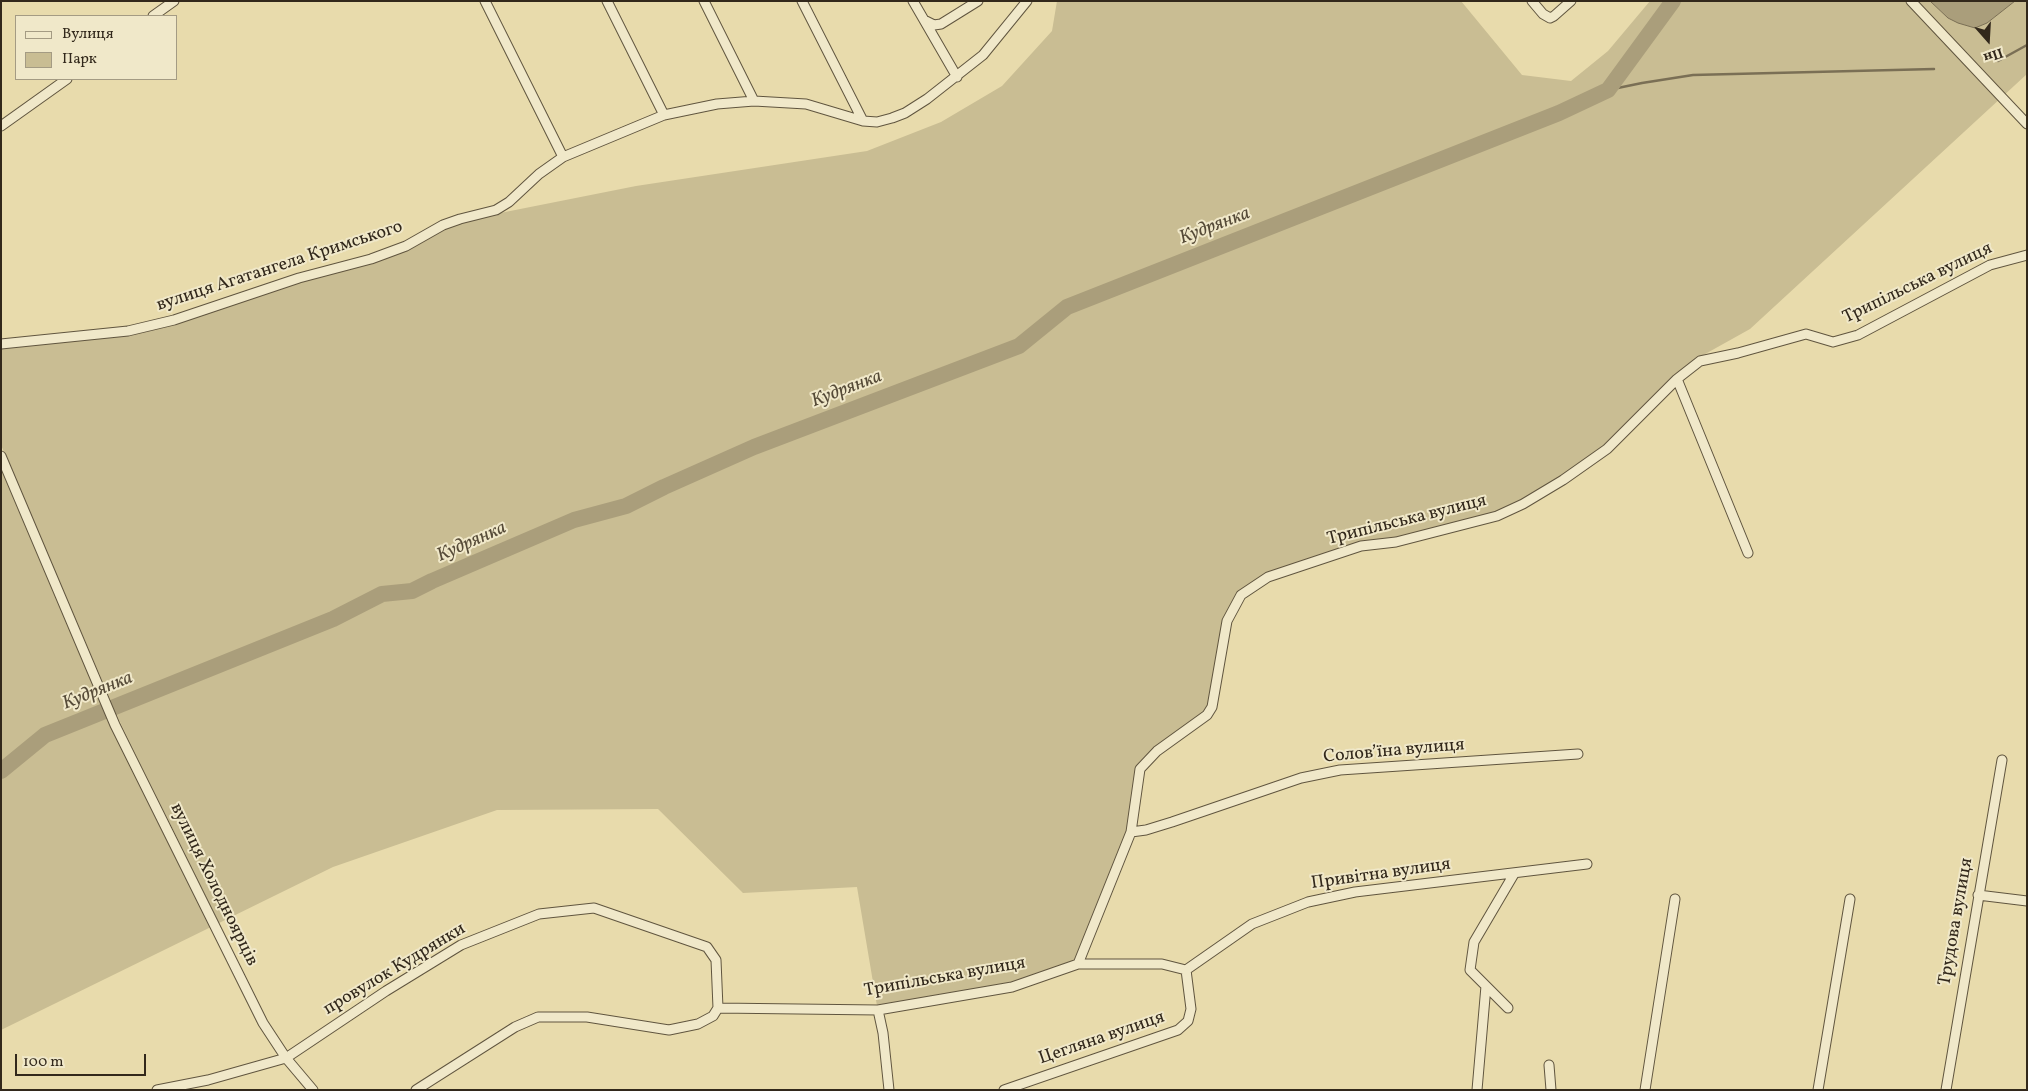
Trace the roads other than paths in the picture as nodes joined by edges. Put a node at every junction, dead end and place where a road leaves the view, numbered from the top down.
1 (174, 1) edge
2 (485, 1) edge
3 (606, 1) edge
4 (704, 1) edge
5 (802, 1) edge
6 (913, 1) edge
7 (978, 1) edge
8 (1028, 1) edge
9 (1532, 1) edge
10 (1571, 1) edge
11 (1911, 1) edge
12 (154, 15) edge
13 (926, 21) junction
14 (957, 77) junction
15 (66, 80) edge
16 (754, 101) junction
17 (664, 115) junction
18 (863, 121) junction
19 (2027, 124) edge
20 (1, 126) edge
21 (563, 157) junction
22 (2027, 254) edge
23 (1, 344) edge
24 (1677, 378) junction
25 (1, 456) edge
26 (1748, 552) dead end
27 (1578, 754) dead end
28 (2002, 760) dead end
29 (1132, 832) junction
30 (1587, 864) dead end
31 (1514, 874) junction
32 (1978, 895) junction
33 (1675, 899) dead end
34 (1850, 899) dead end
35 (2027, 901) edge
36 (1078, 964) junction
37 (1186, 970) junction
38 (1486, 986) junction
39 (718, 1008) junction
40 (1508, 1008) dead end
41 (878, 1010) junction
42 (286, 1058) junction
43 (1549, 1065) dead end
44 (157, 1090) edge
45 (313, 1090) edge
46 (416, 1090) edge
47 (890, 1090) edge
48 (1004, 1090) edge
49 (1477, 1090) edge
50 (1551, 1090) edge
51 (1645, 1090) edge
52 (1818, 1090) edge
53 (1946, 1090) edge

1 - 12 street
2 - 21 street
3 - 17 street
4 - 16 street
5 - 18 street
6 - 13 street
7 - 13 street
8 - 14 street, вулиця Агатангела Кримського
9 - 10 street
11 - 19 street
13 - 14 street
14 - 18 street, вулиця Агатангела Кримського
15 - 20 street
16 - 17 street, вулиця Агатангела Кримського
16 - 18 street, вулиця Агатангела Кримського
17 - 21 street, вулиця Агатангела Кримського
21 - 23 street, вулиця Агатангела Кримського
22 - 24 street, Трипільська вулиця
24 - 26 street
24 - 29 street, Трипільська вулиця
25 - 42 street, вулиця Холодноярців
27 - 29 street, Соловʼїна вулиця
28 - 32 street, Трудова вулиця
29 - 36 street, Трипільська вулиця
30 - 31 street, Привітна вулиця
31 - 37 street, Привітна вулиця
31 - 38 street
32 - 35 street
32 - 53 street, Трудова вулиця
33 - 51 street
34 - 52 street
36 - 37 street
36 - 41 street, Трипільська вулиця
37 - 48 street, Цегляна вулиця
38 - 40 street
38 - 49 street
39 - 41 street, Трипільська вулиця
39 - 42 street, провулок Кудрянки
39 - 46 street
41 - 47 street
42 - 44 street, провулок Кудрянки
42 - 45 street, вулиця Холодноярців
43 - 50 street

